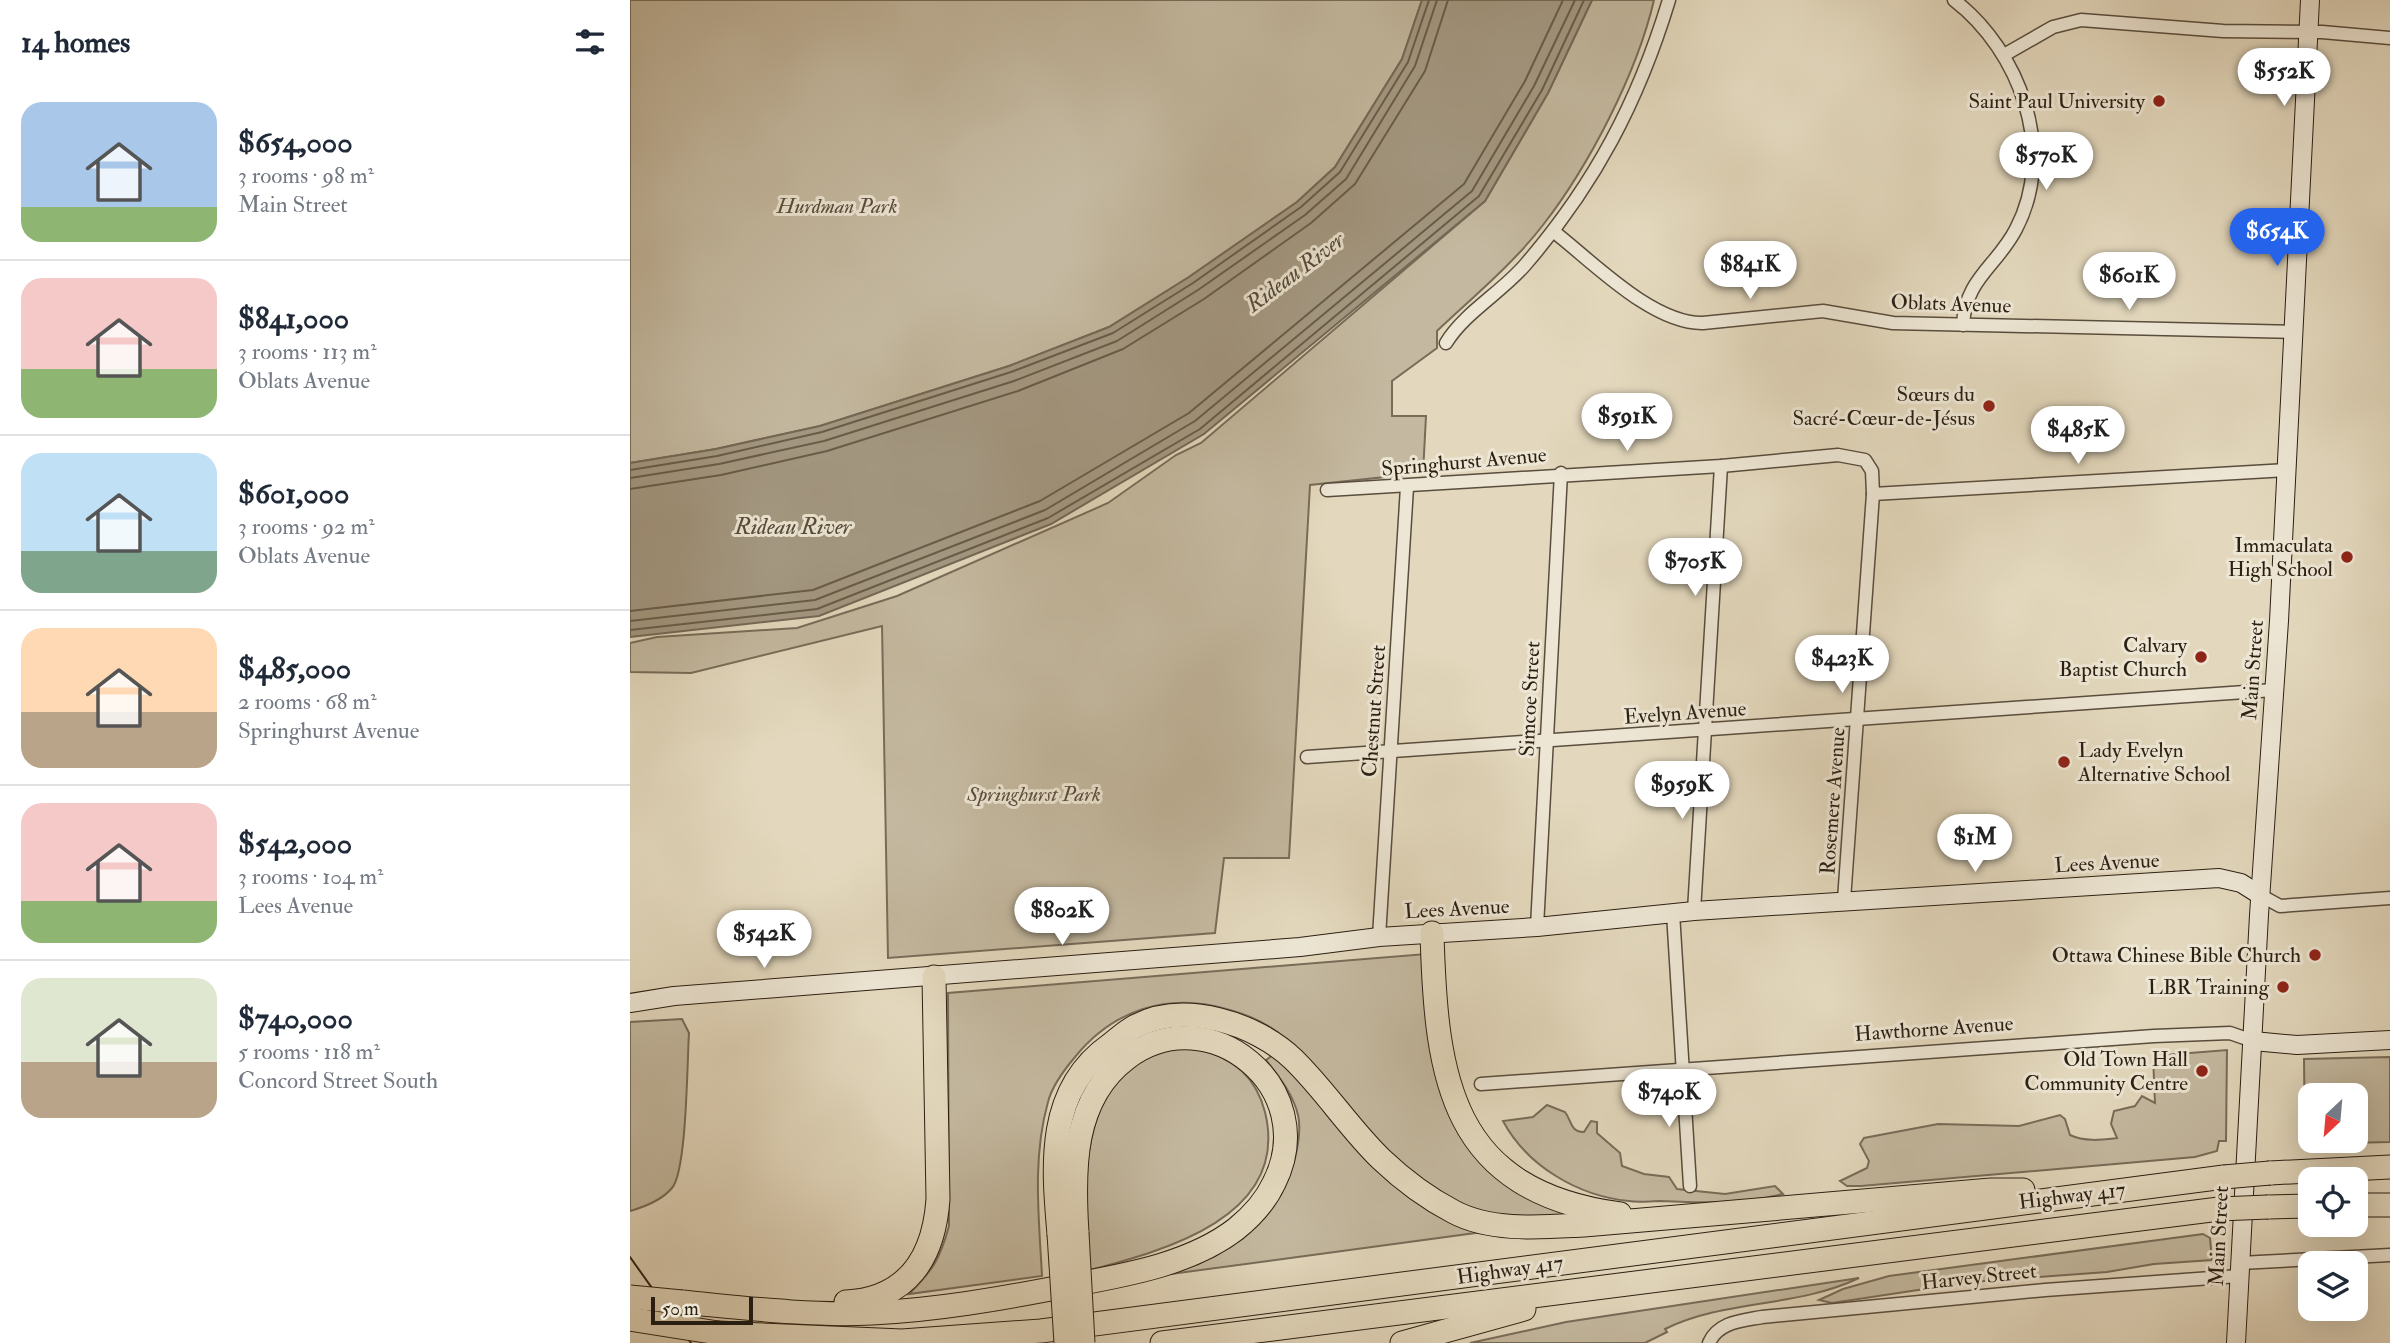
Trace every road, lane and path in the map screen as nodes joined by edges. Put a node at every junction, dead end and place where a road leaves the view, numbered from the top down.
1 (1669, 0) edge
2 (1954, 0) edge
3 (2310, 0) edge
4 (2308, 32) junction
5 (2390, 38) edge
6 (2004, 55) junction
7 (1553, 231) junction
8 (1963, 325) junction
9 (2294, 332) junction
10 (1446, 343) dead end
11 (1721, 466) junction
12 (2287, 470) junction
13 (1561, 474) junction
14 (1407, 487) junction
15 (1327, 491) dead end
16 (1873, 494) junction
17 (2274, 690) junction
18 (1857, 719) junction
19 (1702, 732) junction
20 (1547, 741) junction
21 (1392, 753) junction
22 (1307, 757) dead end
23 (2260, 895) junction
24 (2390, 898) edge
25 (1844, 900) junction
26 (1694, 911) junction
27 (1672, 914) junction
28 (1537, 927) junction
29 (1432, 933) junction
30 (1379, 937) junction
31 (934, 977) junction
32 (630, 1001) edge
33 (2390, 1040) edge
34 (2253, 1041) junction
35 (1682, 1071) junction
36 (1481, 1084) dead end
37 (2390, 1167) edge
38 (1690, 1186) dead end
39 (2110, 1191) junction
40 (2368, 1205) edge
41 (2390, 1205) edge
42 (2298, 1206) edge
43 (1672, 1217) junction
44 (1068, 1233) junction
45 (2390, 1255) edge
46 (2239, 1270) junction
47 (1656, 1279) junction
48 (630, 1297) edge
49 (682, 1302) junction
50 (630, 1318) edge
51 (1066, 1343) edge
52 (1083, 1343) edge
53 (1162, 1343) edge
54 (1402, 1343) edge
55 (1709, 1343) edge
56 (2236, 1343) edge

1 - 7 street
2 - 6 street
3 - 4 main road, Main Street
4 - 5 street
4 - 6 street
4 - 9 main road, Main Street
6 - 8 street
7 - 8 street, Oblats Avenue
7 - 10 street
8 - 9 street, Oblats Avenue
9 - 12 main road, Main Street
11 - 13 street, Springhurst Avenue
11 - 16 street, Springhurst Avenue
11 - 19 street
12 - 16 street
12 - 17 main road, Main Street
13 - 14 street, Springhurst Avenue
13 - 20 street, Simcoe Street
14 - 15 street, Springhurst Avenue
14 - 21 street, Chestnut Street
16 - 18 street, Rosemere Avenue
17 - 18 street, Evelyn Avenue
17 - 23 main road, Main Street
18 - 19 street, Evelyn Avenue
18 - 25 street, Rosemere Avenue
19 - 20 street, Evelyn Avenue
19 - 26 street
20 - 21 street, Evelyn Avenue
20 - 28 street, Simcoe Street
21 - 22 street, Evelyn Avenue
21 - 30 street, Chestnut Street
23 - 24 street
23 - 25 main road, Lees Avenue
23 - 34 main road, Main Street
25 - 26 main road, Lees Avenue
26 - 27 main road, Lees Avenue
27 - 28 main road, Lees Avenue
27 - 35 street
28 - 29 main road, Lees Avenue
29 - 30 main road, Lees Avenue
29 - 43 highway
30 - 31 main road, Lees Avenue
31 - 32 main road, Lees Avenue
31 - 49 highway
33 - 34 main road, Hawthorne Avenue
34 - 35 street, Hawthorne Avenue
34 - 46 main road, Main Street
35 - 36 street, Hawthorne Avenue
35 - 38 street
37 - 39 highway, Highway 417, bridge
39 - 43 highway
39 - 50 highway, Highway 417, bridge
40 - 41 highway
42 - 47 highway, bridge
43 - 44 highway
44 - 49 highway
44 - 51 highway, bridge
44 - 52 highway, bridge
45 - 46 street, Harvey Street
46 - 55 street, Harvey Street
46 - 56 main road, Main Street
47 - 53 highway
47 - 54 highway
48 - 49 highway, bridge

